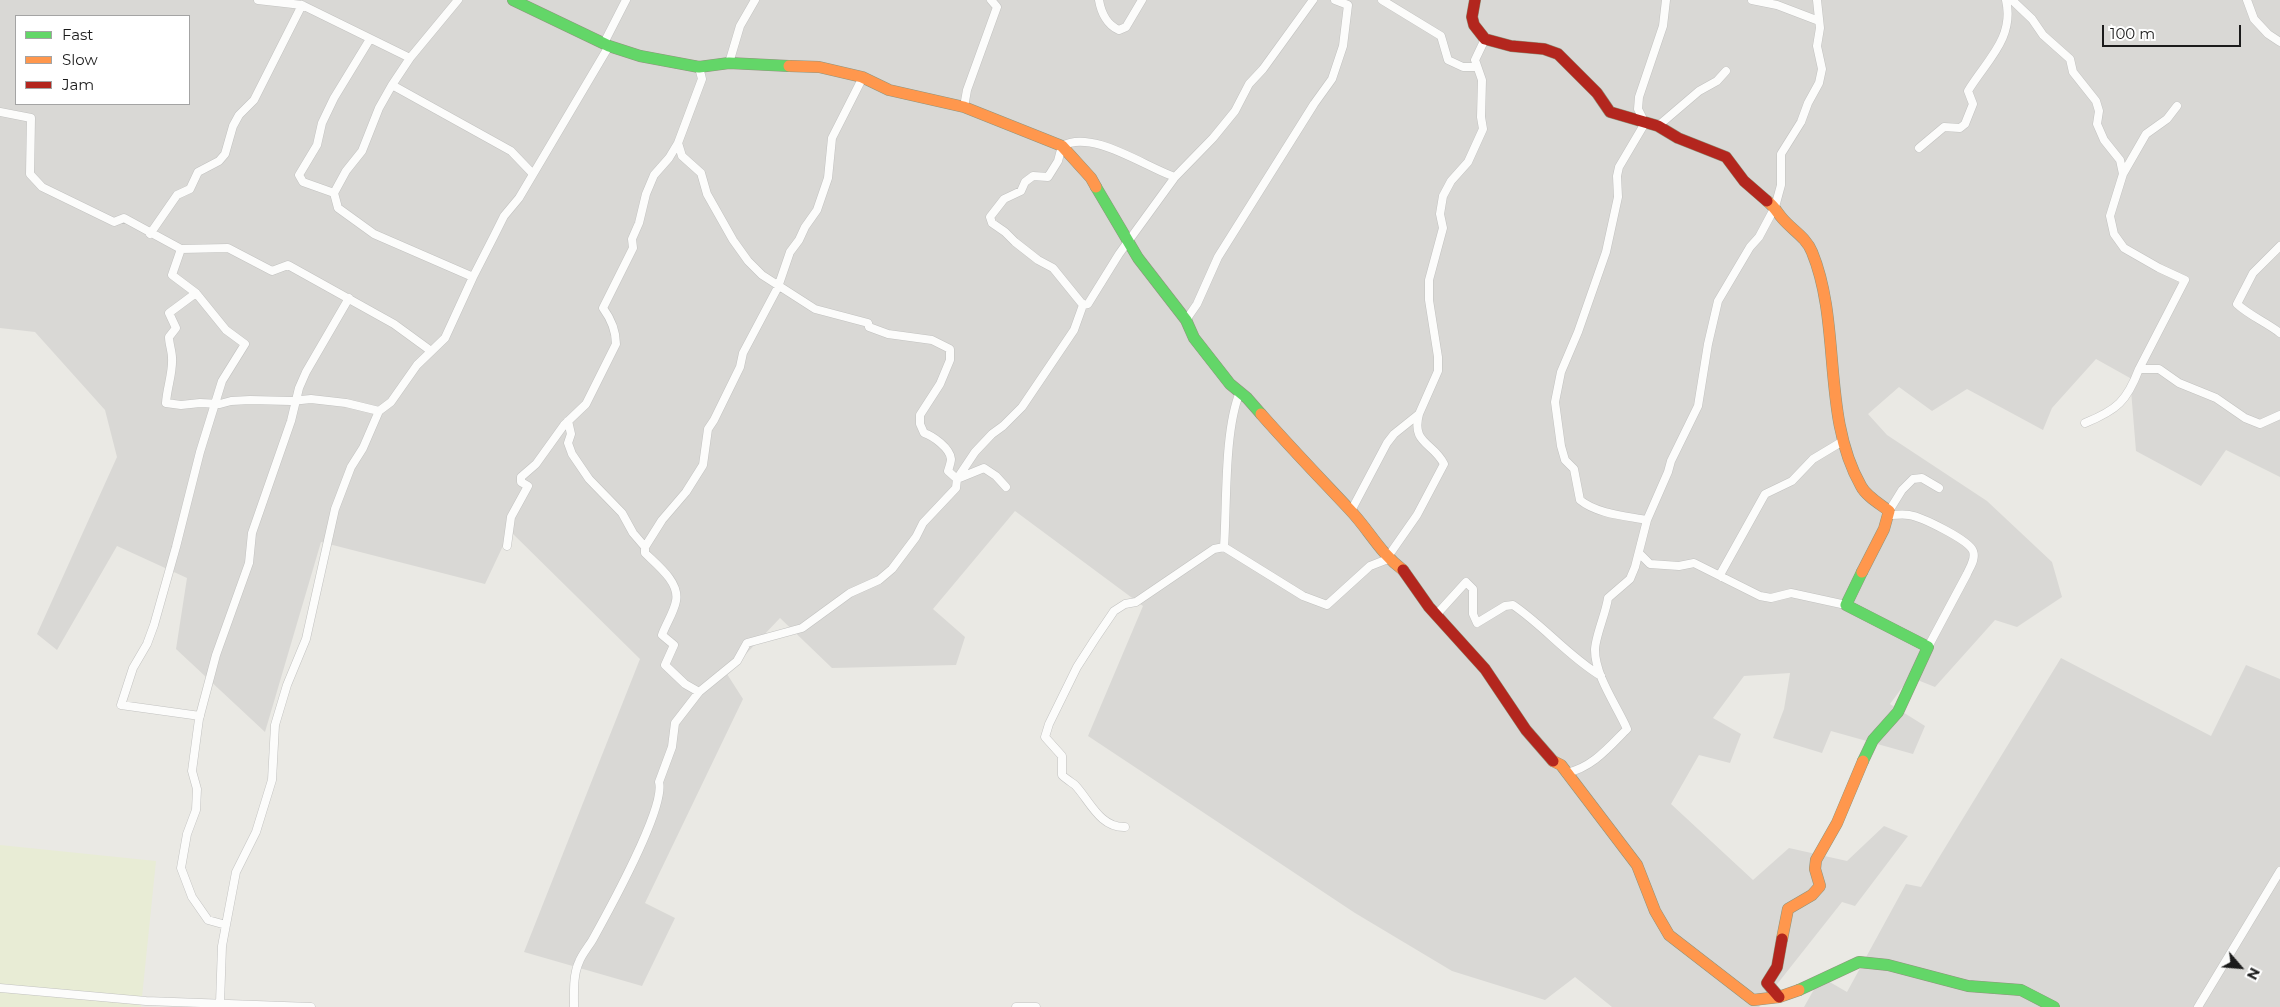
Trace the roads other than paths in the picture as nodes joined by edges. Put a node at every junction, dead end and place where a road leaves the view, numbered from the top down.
1 (258, 0) edge
2 (458, 0) edge
3 (513, 0) edge
4 (626, 0) edge
5 (755, 0) edge
6 (991, 0) edge
7 (1099, 0) edge
8 (1142, 0) edge
9 (1313, 0) edge
10 (1335, 0) edge
11 (1382, 0) edge
12 (1475, 0) edge
13 (1666, 0) edge
14 (1752, 0) edge
15 (1817, 0) edge
16 (2006, 0) edge
17 (2012, 0) edge
18 (2247, 0) edge
19 (1350, 3) edge
20 (302, 5) junction
21 (1819, 21) junction
22 (370, 39) junction
23 (1485, 39) junction
24 (2280, 42) edge
25 (607, 44) junction
26 (410, 58) junction
27 (729, 63) junction
28 (1477, 67) junction
29 (699, 68) junction
30 (1726, 71) dead end
31 (862, 77) junction
32 (392, 86) junction
33 (2178, 106) dead end
34 (964, 107) junction
35 (0, 112) edge
36 (1645, 123) junction
37 (1658, 126) junction
38 (678, 143) junction
39 (1062, 146) junction
40 (1919, 148) dead end
41 (533, 174) junction
42 (2123, 174) junction
43 (1175, 176) junction
44 (334, 193) junction
45 (1775, 208) junction
46 (150, 234) junction
47 (1129, 241) junction
48 (2280, 246) edge
49 (180, 249) junction
50 (473, 277) junction
51 (778, 287) junction
52 (196, 293) junction
53 (349, 298) junction
54 (1083, 306) junction
55 (1186, 320) junction
56 (2280, 333) edge
57 (432, 351) junction
58 (2139, 369) junction
59 (1240, 392) junction
60 (296, 401) junction
61 (214, 404) junction
62 (379, 412) junction
63 (1419, 414) junction
64 (2280, 415) edge
65 (568, 421) junction
66 (2085, 423) dead end
67 (1843, 441) junction
68 (957, 479) junction
69 (1006, 487) dead end
70 (1939, 488) dead end
71 (1351, 511) junction
72 (1889, 513) junction
73 (1647, 520) junction
74 (507, 546) dead end
75 (645, 547) junction
76 (1224, 547) junction
77 (1639, 553) junction
78 (1388, 559) junction
79 (1722, 577) junction
80 (1846, 605) junction
81 (1437, 614) junction
82 (1928, 647) junction
83 (1602, 676) junction
84 (699, 692) junction
85 (200, 716) junction
86 (1566, 773) junction
87 (1125, 827) dead end
88 (2280, 871) edge
89 (226, 925) junction
90 (0, 988) edge
91 (1778, 997) junction
92 (220, 1003) junction
93 (310, 1007) edge
94 (574, 1007) edge
95 (1016, 1007) edge
96 (1036, 1007) edge
97 (2054, 1007) edge
98 (2198, 1007) edge

1 - 20 street
2 - 26 street
3 - 25 street
4 - 25 street
5 - 27 street
6 - 34 street
7 - 8 street
9 - 43 street
10 - 19 street
11 - 28 street
12 - 23 street
13 - 36 street
14 - 21 street
15 - 21 street
16 - 40 street
17 - 42 street
18 - 24 street
19 - 55 street
20 - 22 street
20 - 46 street
21 - 45 street
22 - 26 street
22 - 44 street
23 - 28 street
23 - 36 street
25 - 29 street
25 - 41 street
26 - 32 street
27 - 29 street
27 - 31 street
28 - 63 street
29 - 38 street
30 - 37 street
31 - 34 street
31 - 51 street
32 - 41 street
32 - 44 street
33 - 42 street
34 - 39 street
35 - 46 street
36 - 37 street
36 - 73 street
37 - 45 street
38 - 51 street
38 - 65 street
39 - 43 street
39 - 47 street
39 - 54 street
41 - 50 street
42 - 58 street
43 - 47 street
44 - 50 street
45 - 67 street
45 - 73 street
46 - 49 street
47 - 54 street
47 - 55 street
48 - 56 street
49 - 52 street
49 - 53 street
50 - 57 street
51 - 68 street
51 - 75 street
52 - 61 street
52 - 61 street
53 - 57 street
53 - 60 street
54 - 68 street
55 - 59 street
57 - 62 street
58 - 64 street
58 - 66 street
59 - 71 street
59 - 76 street
60 - 61 street
60 - 62 street
60 - 85 street
61 - 85 street
62 - 89 street
63 - 71 street
63 - 78 street
65 - 74 street
65 - 75 street
67 - 72 street
67 - 79 street
68 - 69 street
68 - 84 street
70 - 72 street
71 - 78 street
72 - 80 street
72 - 82 street
73 - 77 street
75 - 84 street
76 - 78 street
76 - 87 street
77 - 79 street
77 - 83 street
78 - 81 street
79 - 80 street
80 - 82 street
81 - 83 street
81 - 86 street
82 - 91 street
83 - 86 street
84 - 94 street
85 - 89 street
86 - 91 street
88 - 98 street
89 - 92 street
90 - 92 street
91 - 97 street
92 - 93 street
95 - 96 street

